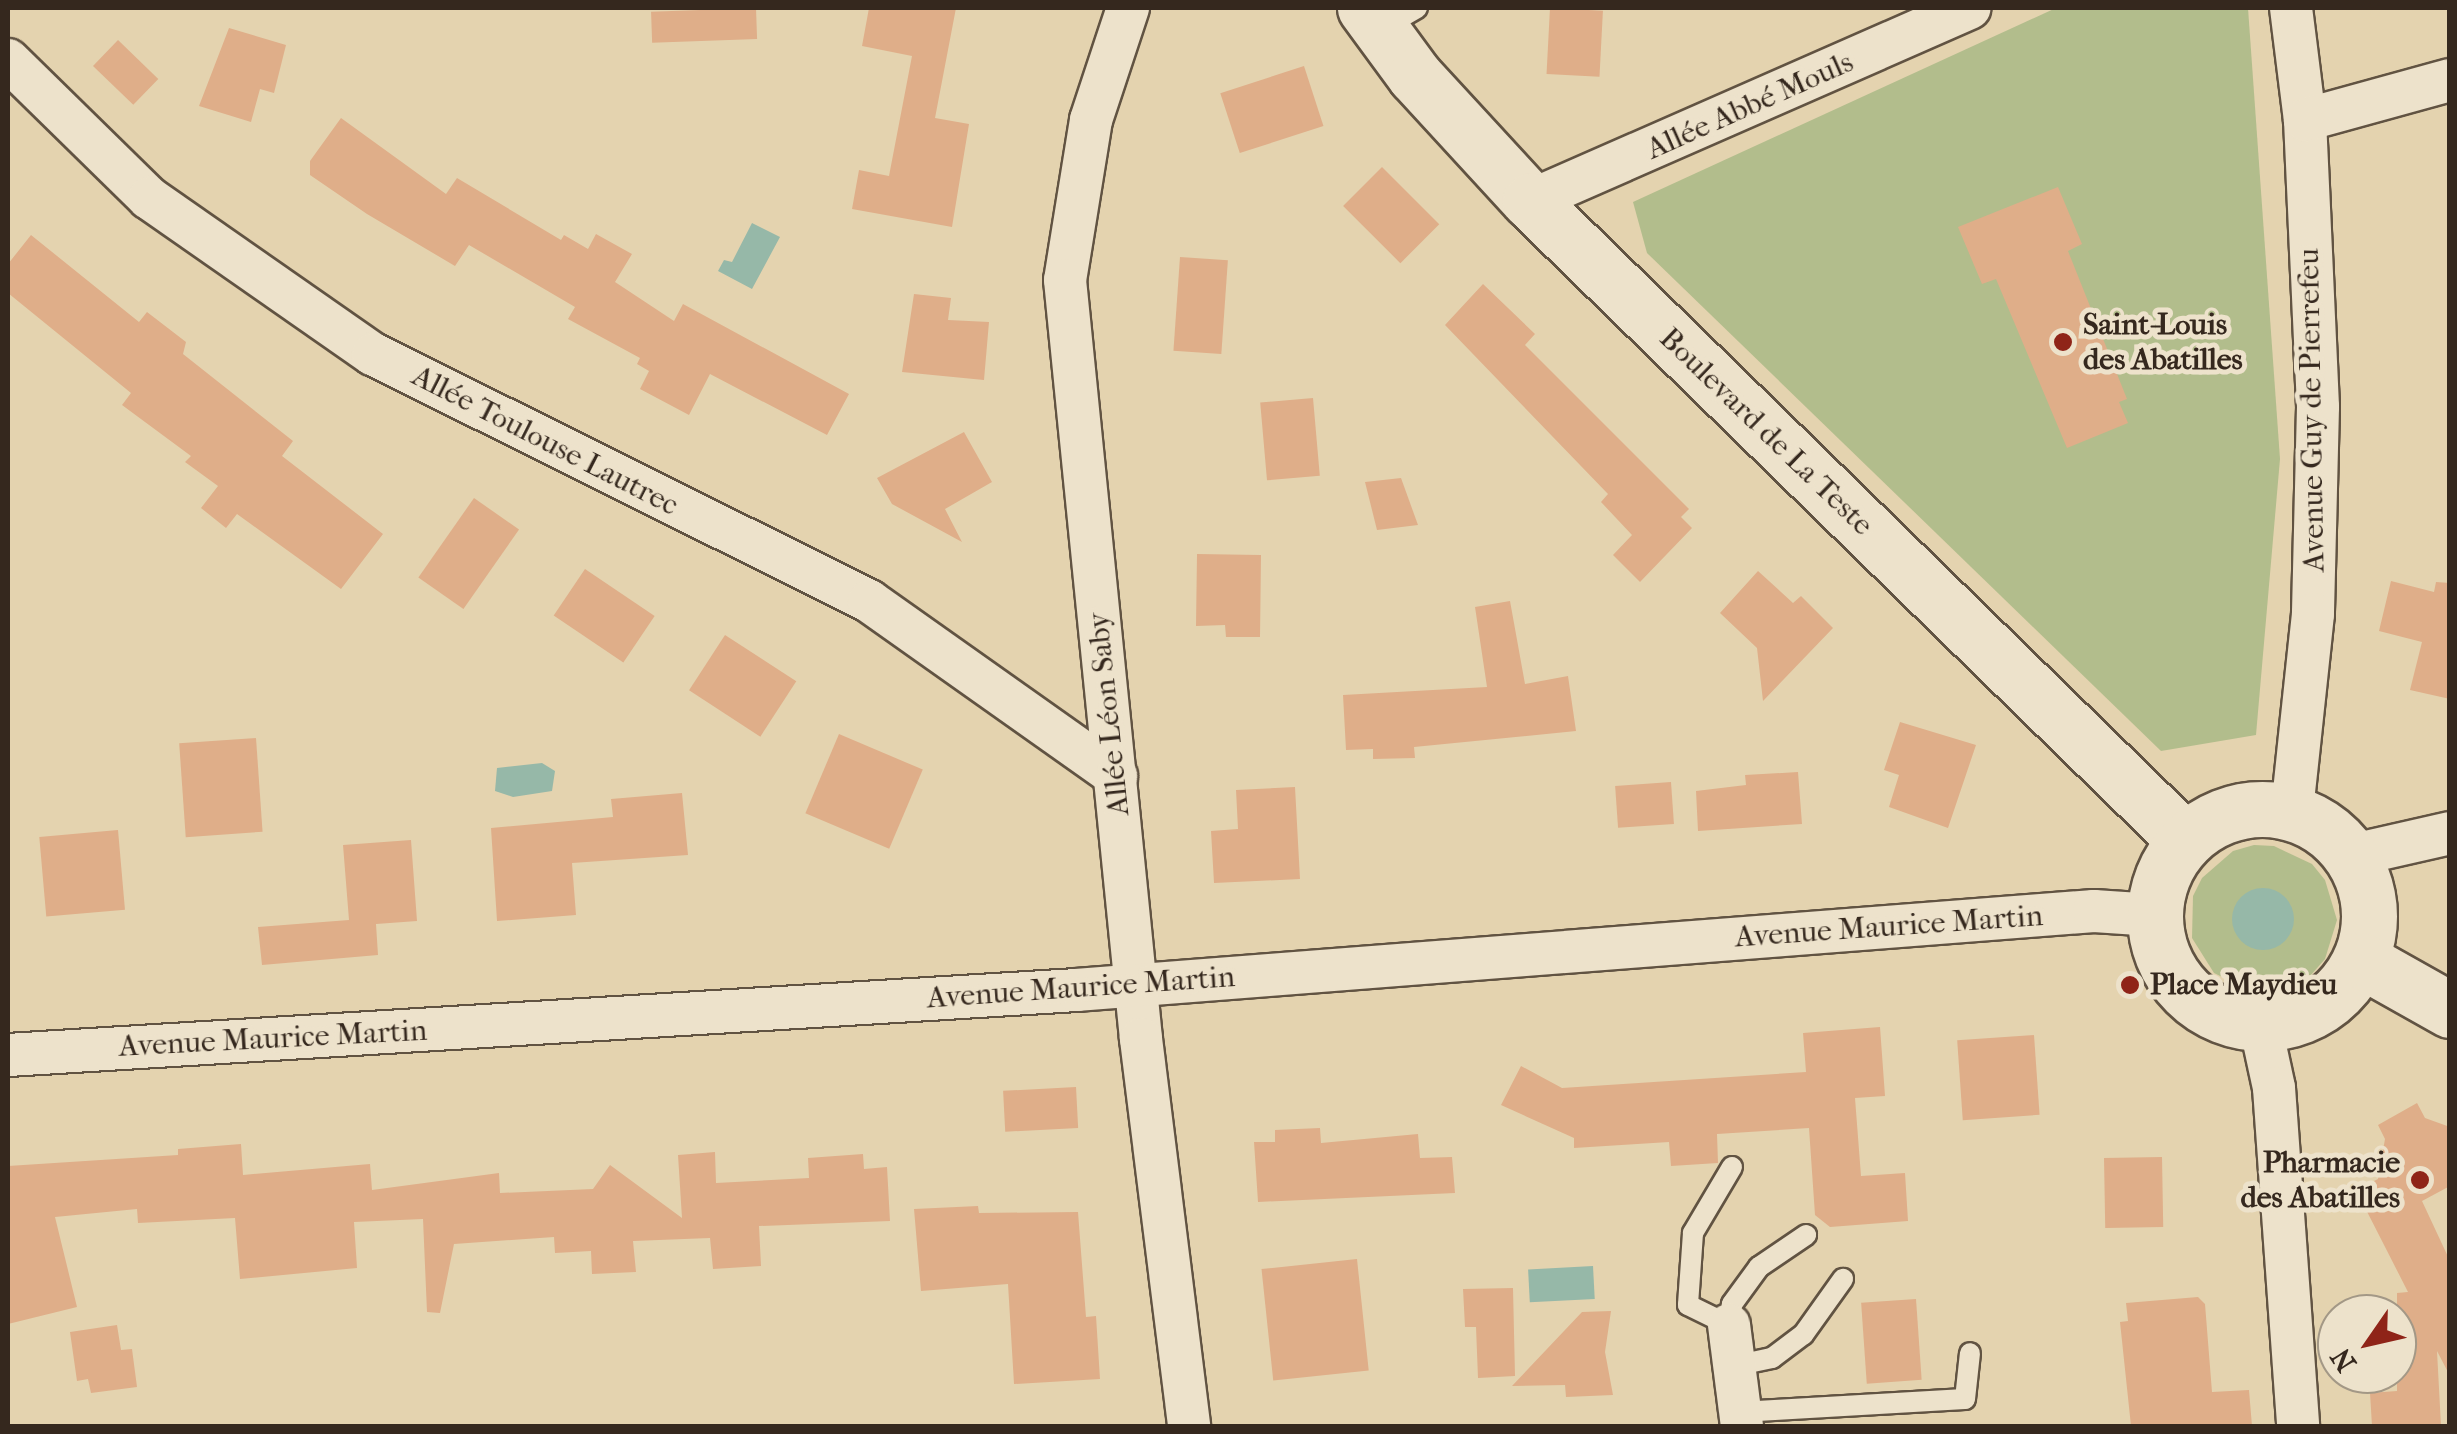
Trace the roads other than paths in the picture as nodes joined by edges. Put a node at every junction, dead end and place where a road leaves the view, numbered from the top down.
1 (1128, 8) edge
2 (1969, 8) edge
3 (2291, 8) edge
4 (1388, 15) edge
5 (8, 60) edge
6 (2450, 80) edge
7 (2304, 120) junction
8 (1530, 201) junction
9 (1116, 776) junction
10 (2292, 812) junction
11 (2450, 833) edge
12 (2185, 840) junction
13 (2353, 855) junction
14 (2154, 915) junction
15 (2361, 960) junction
16 (1136, 986) junction
17 (2450, 1010) edge
18 (2260, 1023) junction
19 (8, 1055) edge
20 (1732, 1167) dead end
21 (1806, 1235) dead end
22 (1843, 1279) dead end
23 (1732, 1346) junction
24 (1970, 1353) dead end
25 (1741, 1420) edge
26 (1189, 1426) edge
27 (2298, 1426) edge

1 - 9 street, Allée Léon Saby
2 - 8 street, Allée Abbé Mouls
3 - 7 street, Avenue Guy de Pierrefeu
4 - 8 main road, Boulevard de La Teste
5 - 9 street, Allée Toulouse Lautrec
6 - 7 street
7 - 10 street, Avenue Guy de Pierrefeu
8 - 12 main road, Boulevard de La Teste
9 - 16 street, Allée Léon Saby
10 - 12 main road
10 - 13 main road
11 - 13 street
12 - 14 main road
13 - 15 main road
14 - 16 street, Avenue Maurice Martin
14 - 18 main road
15 - 17 main road
15 - 18 main road
16 - 19 street, Avenue Maurice Martin
16 - 26 street, Allée Léon Saby
18 - 27 street
20 - 23 lane
21 - 23 lane
22 - 23 lane
23 - 25 street
24 - 25 lane

